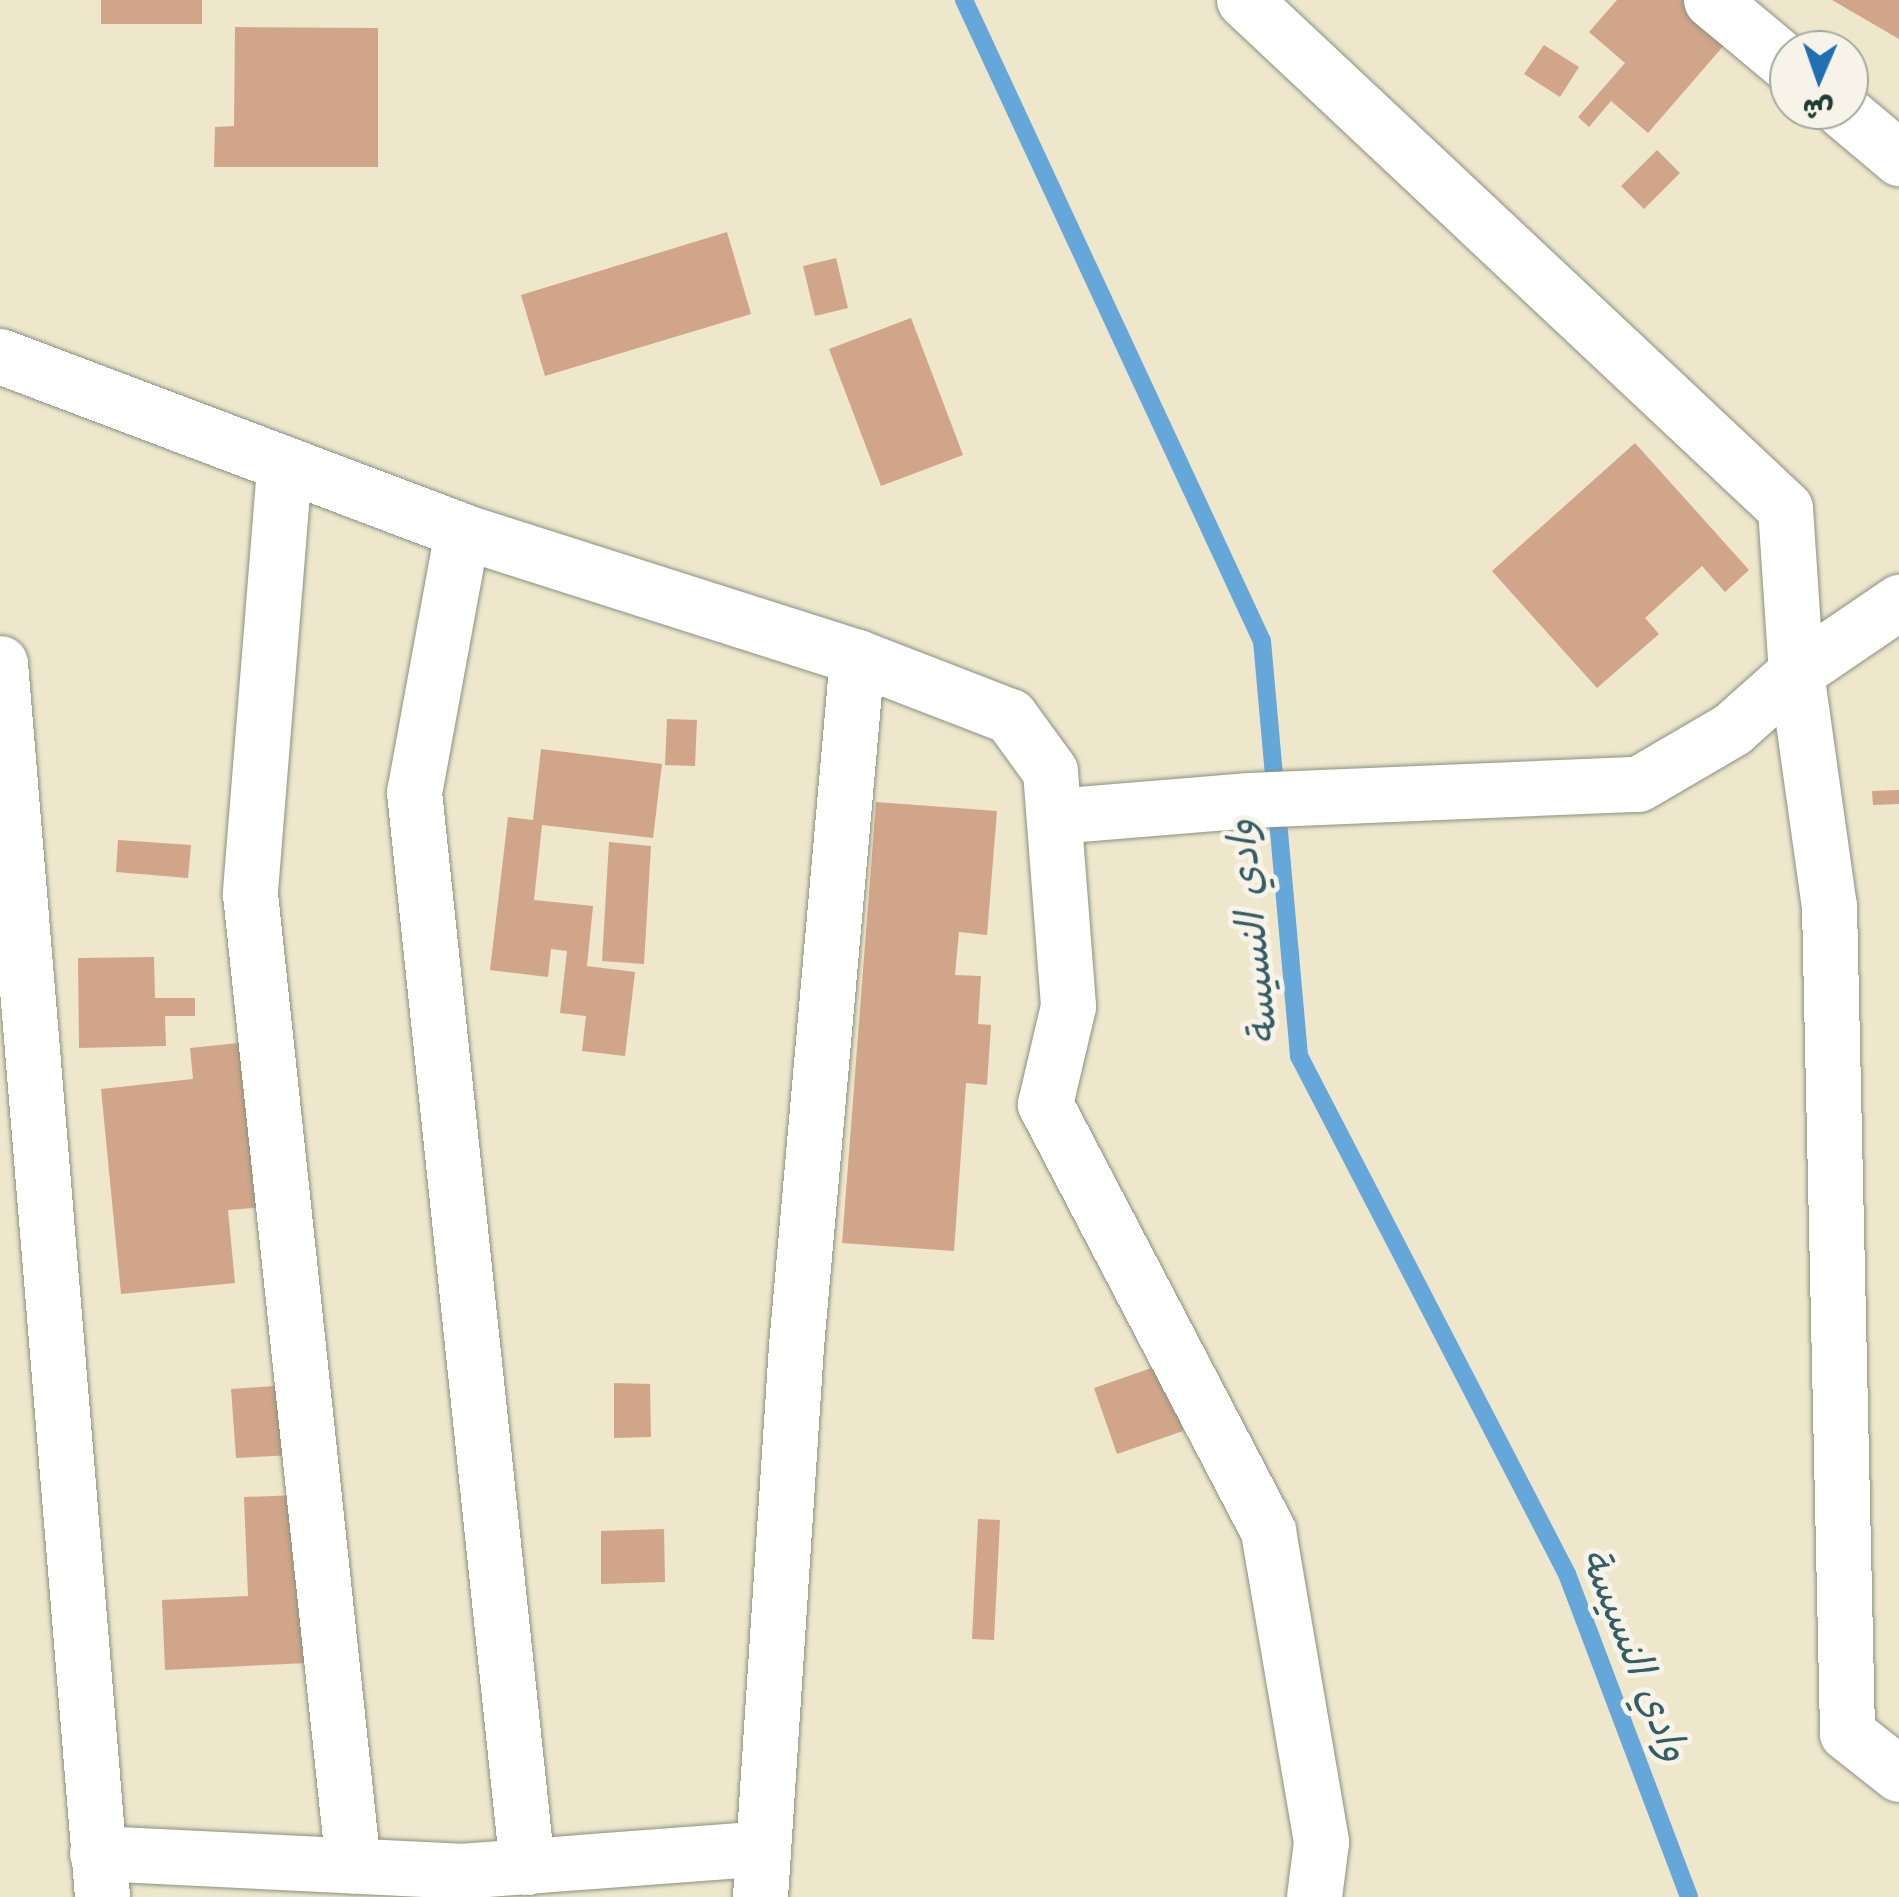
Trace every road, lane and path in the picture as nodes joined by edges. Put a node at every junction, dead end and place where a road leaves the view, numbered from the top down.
1 (1244, 0) edge
2 (1711, 0) edge
3 (1769, 48) edge
4 (1866, 130) edge
5 (1899, 158) edge
6 (0, 356) edge
7 (284, 468) junction
8 (462, 531) junction
9 (1899, 602) edge
10 (857, 657) junction
11 (0, 662) edge
12 (1796, 672) junction
13 (1056, 816) junction
14 (1899, 1774) edge
15 (353, 1866) junction
16 (527, 1867) junction
17 (762, 1873) edge
18 (100, 1875) edge
19 (1314, 1897) edge

1 - 12 street
2 - 3 street
4 - 5 street
6 - 7 street
7 - 8 street
7 - 15 street
8 - 10 street
8 - 16 street
9 - 12 street
10 - 13 street
10 - 17 street
11 - 18 street
12 - 13 street
12 - 14 street
13 - 19 street
15 - 16 street
15 - 18 street
16 - 17 street

